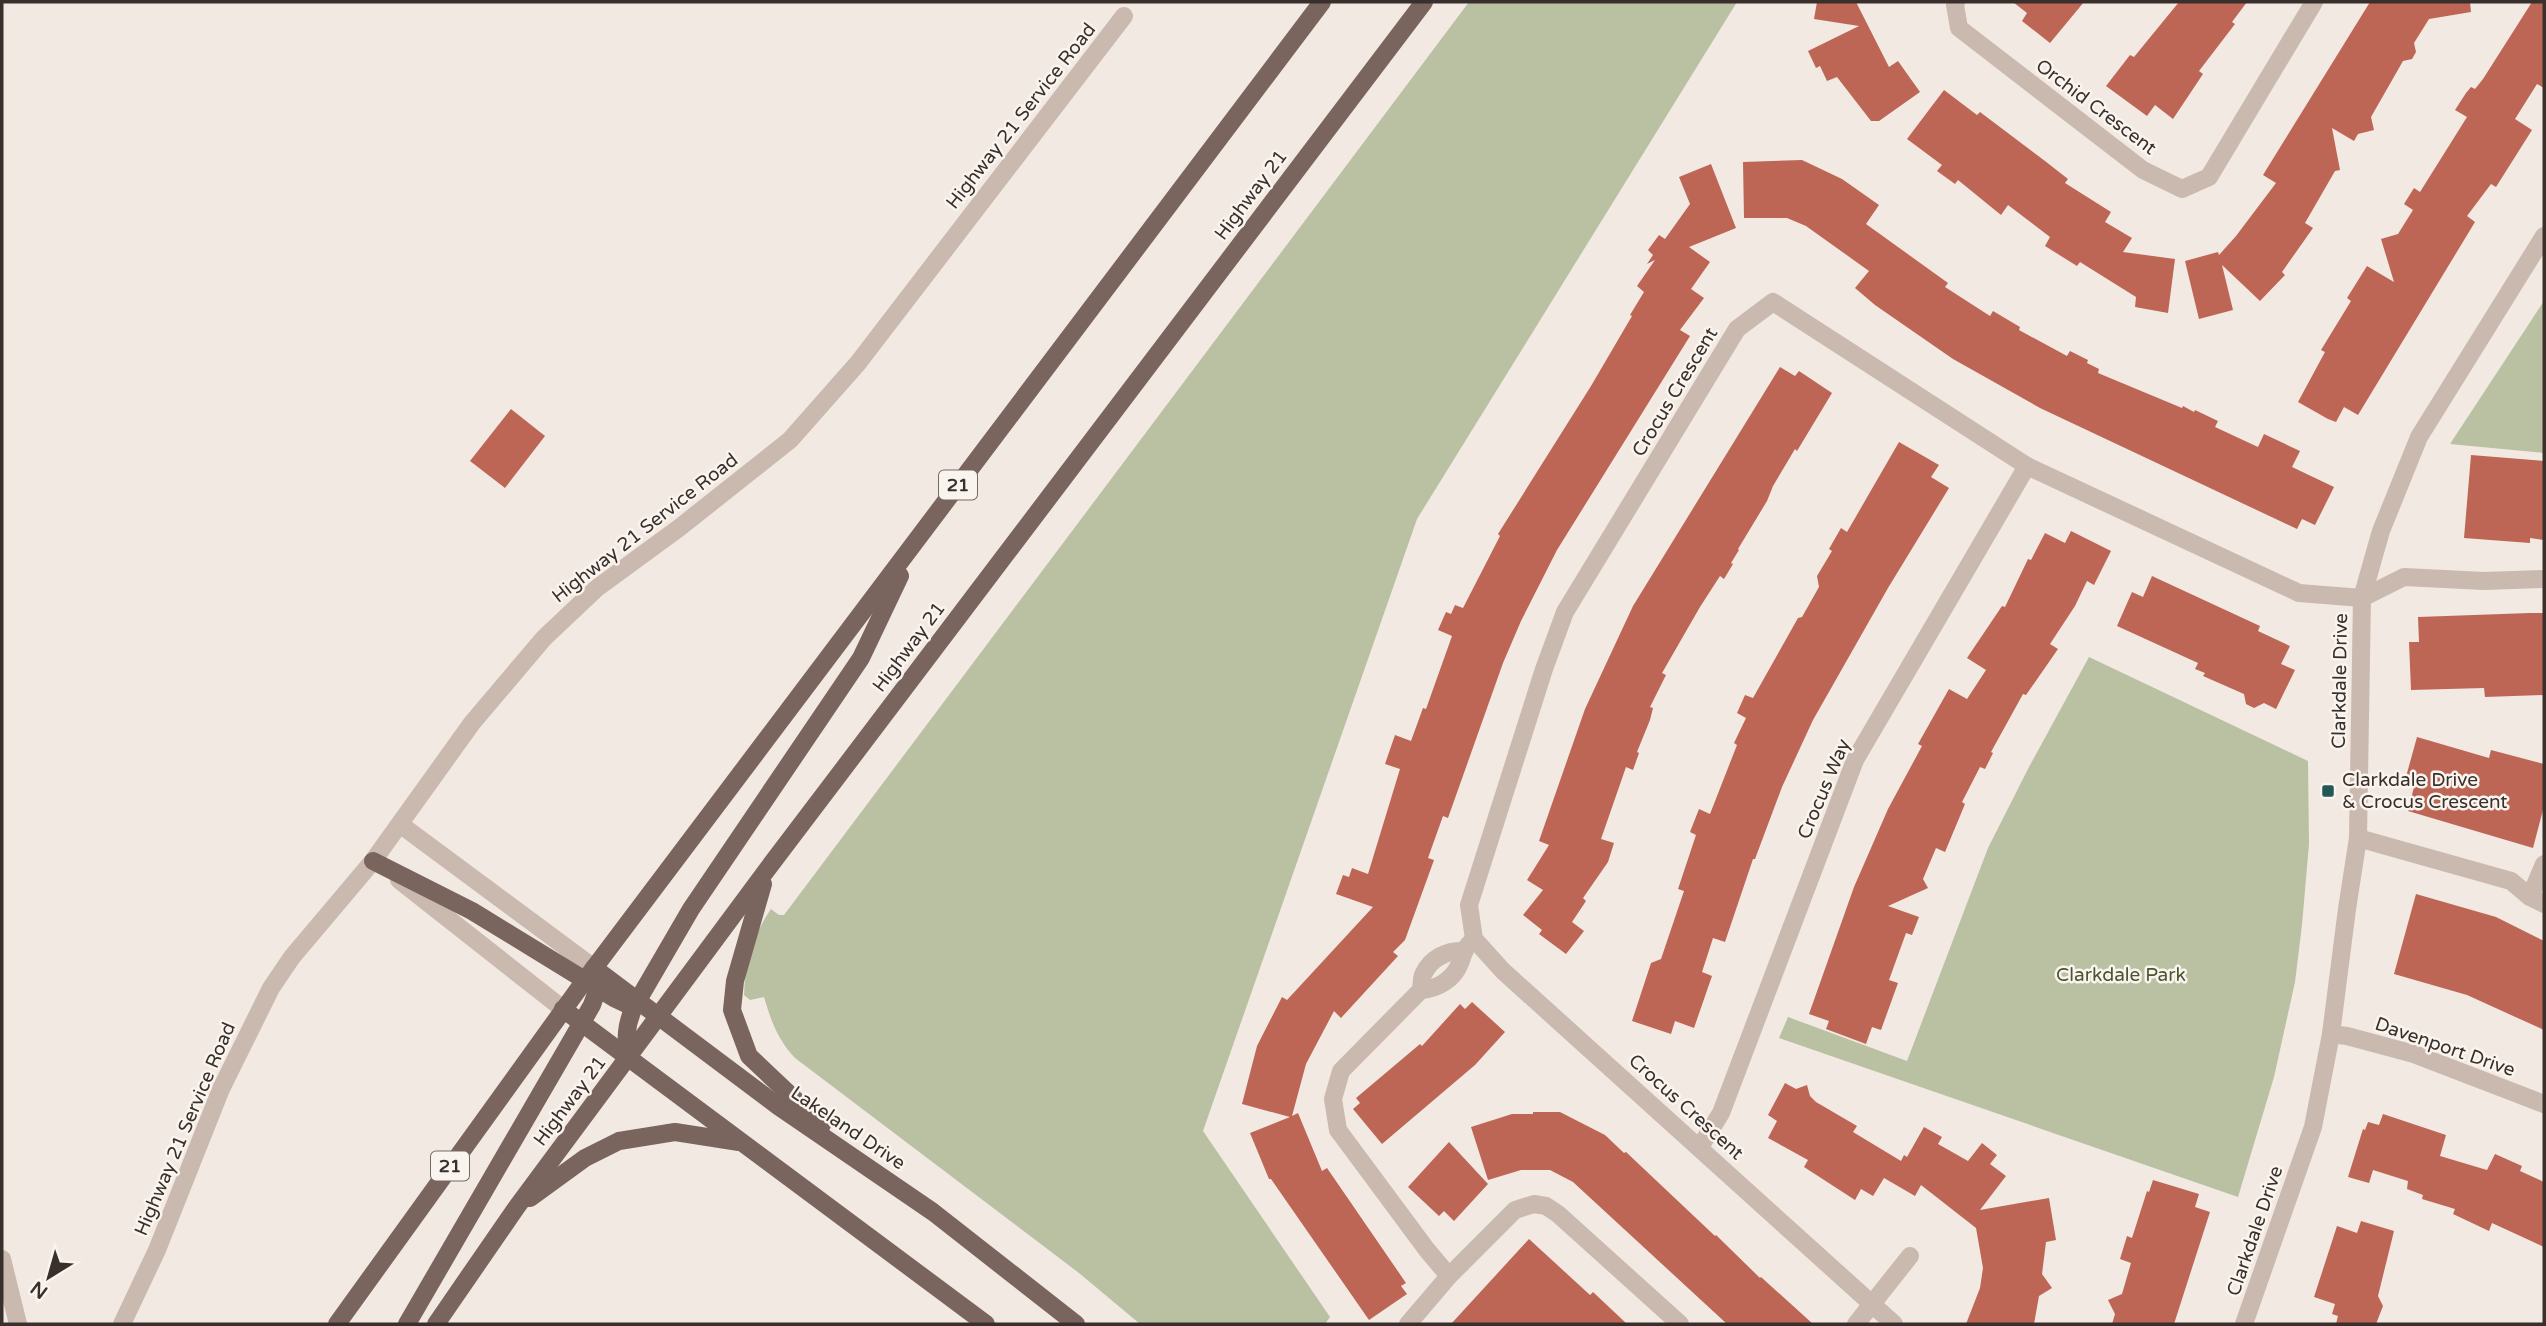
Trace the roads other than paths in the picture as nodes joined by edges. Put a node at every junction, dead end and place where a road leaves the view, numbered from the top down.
1 (1322, 2) edge
2 (1424, 2) edge
3 (1956, 2) edge
4 (2314, 2) edge
5 (1124, 16) dead end
6 (2544, 236) edge
7 (2027, 467) junction
8 (916, 541) junction
9 (2544, 579) edge
10 (2362, 598) junction
11 (401, 825) junction
12 (2358, 838) junction
13 (373, 861) junction
14 (2544, 864) edge
15 (766, 871) junction
16 (2537, 901) edge
17 (1468, 945) junction
18 (592, 979) junction
19 (636, 1004) junction
20 (563, 1009) junction
21 (659, 1017) junction
22 (582, 1022) junction
23 (2332, 1034) junction
24 (629, 1058) junction
25 (2544, 1104) edge
26 (742, 1143) junction
27 (1700, 1147) junction
28 (855, 1157) junction
29 (516, 1208) junction
30 (1910, 1256) dead end
31 (2, 1259) edge
32 (1449, 1276) junction
33 (1873, 1304) junction
34 (18, 1324) edge
35 (122, 1324) edge
36 (337, 1324) edge
37 (407, 1324) edge
38 (436, 1324) edge
39 (986, 1324) edge
40 (1076, 1324) edge
41 (1408, 1324) edge
42 (1680, 1324) edge
43 (1856, 1324) edge
44 (1894, 1324) edge
45 (2244, 1324) edge

1 - 8 main road, 21
2 - 15 main road, Highway 21
3 - 4 street, Orchid Crescent
5 - 11 street, Highway 21 Service Road
6 - 10 street, Clarkdale Drive
7 - 10 street, Crocus Crescent
7 - 17 street, Crocus Crescent
7 - 27 street, Crocus Way
8 - 18 main road, 21
8 - 19 main road
9 - 10 street
10 - 12 street, Clarkdale Drive
11 - 13 street, Highway 21 Service Road
11 - 18 street
12 - 16 street
12 - 23 street, Clarkdale Drive
13 - 18 main road, Lakeland Drive
13 - 20 street
13 - 35 street, Highway 21 Service Road
14 - 16 street
15 - 21 main road, Highway 21
15 - 28 main road
17 - 27 street, Crocus Crescent
17 - 32 street
18 - 19 main road, Lakeland Drive
18 - 20 main road, 21
18 - 22 main road
19 - 21 main road, Lakeland Drive
19 - 24 main road
20 - 22 main road
20 - 36 main road, 21
21 - 24 main road, Highway 21
21 - 28 main road, Lakeland Drive
22 - 24 main road
22 - 37 main road
23 - 25 street, Davenport Drive
23 - 45 street, Clarkdale Drive
24 - 26 main road
24 - 29 main road, Highway 21
26 - 29 main road
26 - 39 main road
27 - 33 street, Crocus Crescent
28 - 40 main road, Lakeland Drive
29 - 38 main road, Highway 21
30 - 33 street
31 - 34 street
32 - 41 street
32 - 42 street
33 - 43 street
33 - 44 street, Crocus Crescent

